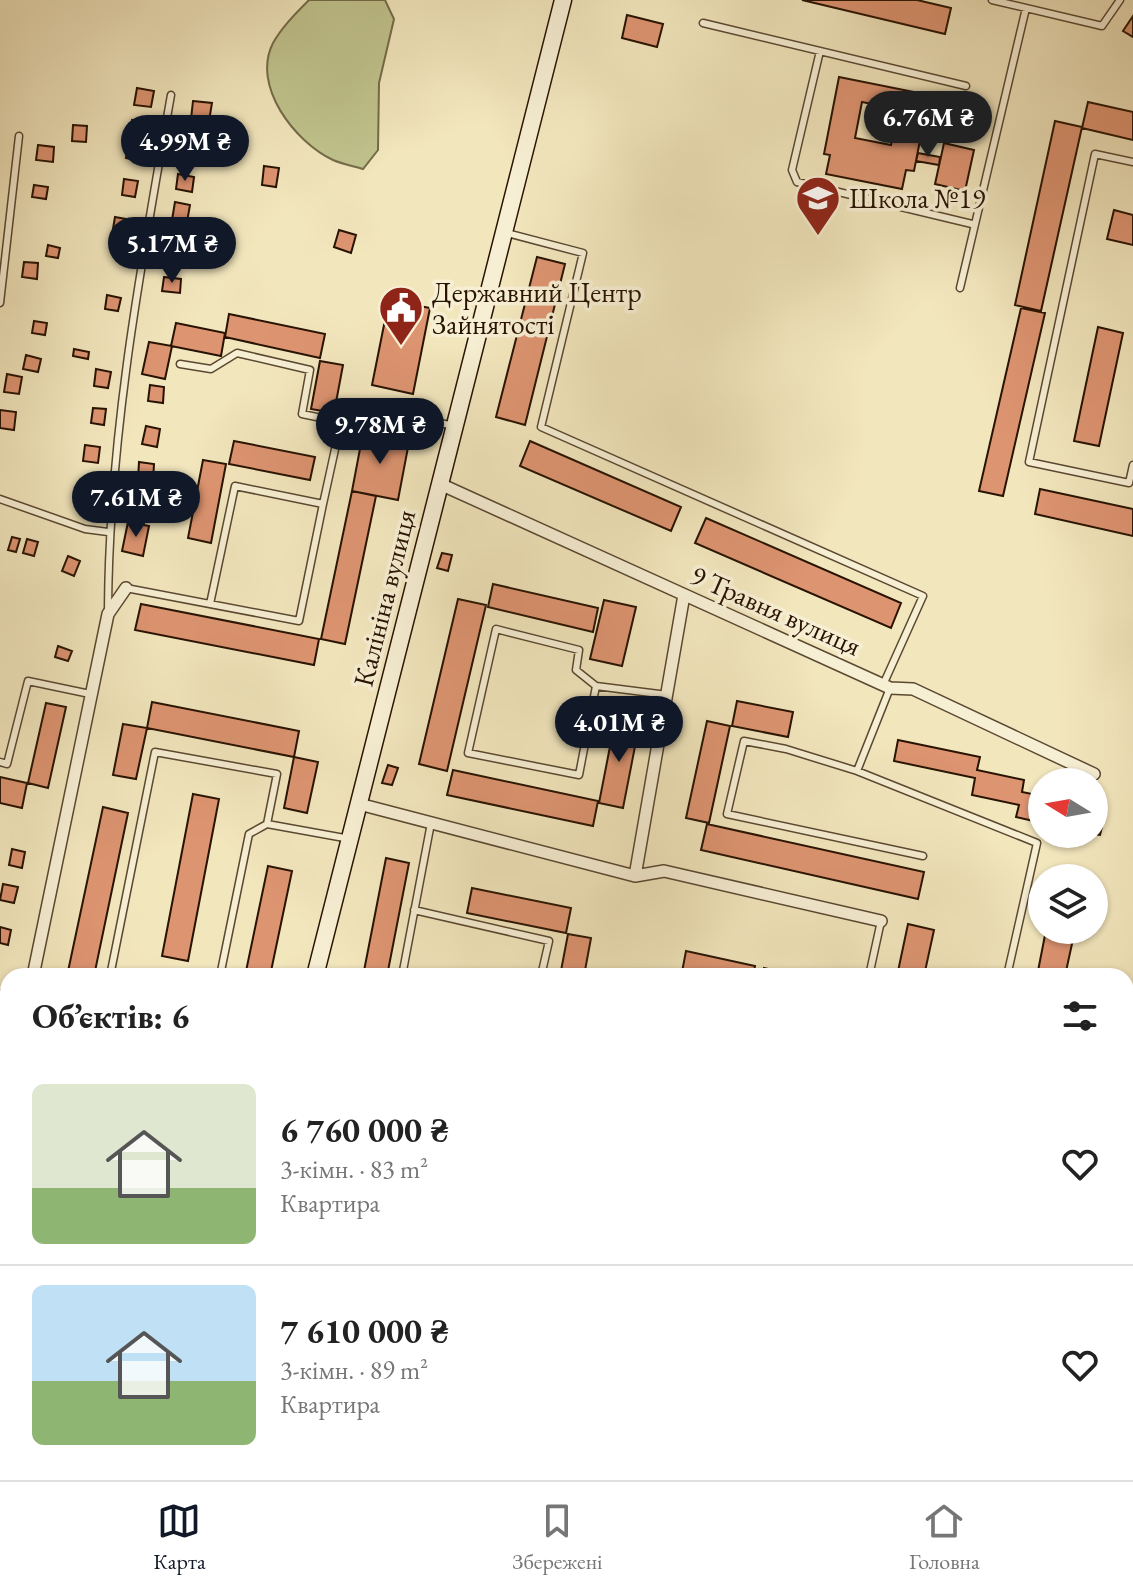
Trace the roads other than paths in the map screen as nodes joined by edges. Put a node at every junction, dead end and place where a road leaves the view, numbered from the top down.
1 (563, 0) edge
2 (992, 0) edge
3 (1120, 0) edge
4 (1026, 8) junction
5 (703, 23) dead end
6 (820, 51) junction
7 (966, 86) dead end
8 (171, 95) dead end
9 (19, 136) dead end
10 (1133, 162) edge
11 (972, 224) junction
12 (504, 232) junction
13 (960, 288) dead end
14 (0, 303) edge
15 (180, 364) dead end
16 (341, 422) junction
17 (455, 426) junction
18 (1133, 465) edge
19 (440, 484) junction
20 (0, 499) edge
21 (323, 504) junction
22 (108, 532) junction
23 (126, 588) joint
24 (684, 595) junction
25 (210, 604) junction
26 (108, 614) junction
27 (596, 686) junction
28 (887, 687) junction
29 (90, 694) junction
30 (667, 695) junction
31 (0, 762) edge
32 (1081, 768) edge
33 (857, 771) junction
34 (359, 804) junction
35 (431, 823) junction
36 (267, 824) junction
37 (350, 839) junction
38 (923, 856) dead end
39 (635, 876) junction
40 (414, 910) junction
41 (881, 921) joint
42 (35, 968) edge
43 (112, 968) edge
44 (222, 968) edge
45 (317, 968) edge
46 (403, 968) edge
47 (543, 968) edge
48 (871, 968) edge
49 (1009, 968) edge

1 - 12 street, Калініна вулиця
2 - 4 lane
3 - 4 lane
4 - 11 lane
5 - 6 lane
6 - 7 lane
6 - 11 lane
8 - 22 lane
9 - 14 lane
10 - 18 lane
11 - 13 lane
12 - 17 street, Калініна вулиця
12 - 28 lane
15 - 16 lane
16 - 17 lane
16 - 21 lane
17 - 19 street, Калініна вулиця
19 - 24 street, 9 Травня вулиця
19 - 34 street, Калініна вулиця
20 - 22 lane
21 - 25 lane
21 - 25 lane
22 - 26 lane
23 - 25 lane
23 - 26 street
24 - 28 street, 9 Травня вулиця
24 - 30 street
26 - 29 street
27 - 27 lane
27 - 30 lane
28 - 32 street, 9 Травня вулиця
28 - 33 lane
29 - 31 lane
29 - 42 street
30 - 39 street
33 - 38 lane
33 - 49 lane
34 - 35 street
34 - 37 street, Калініна вулиця
35 - 39 street
35 - 40 lane
36 - 37 lane
36 - 43 lane
36 - 44 lane
37 - 45 street, Калініна вулиця
39 - 41 street
40 - 46 lane
40 - 47 lane
41 - 48 lane

